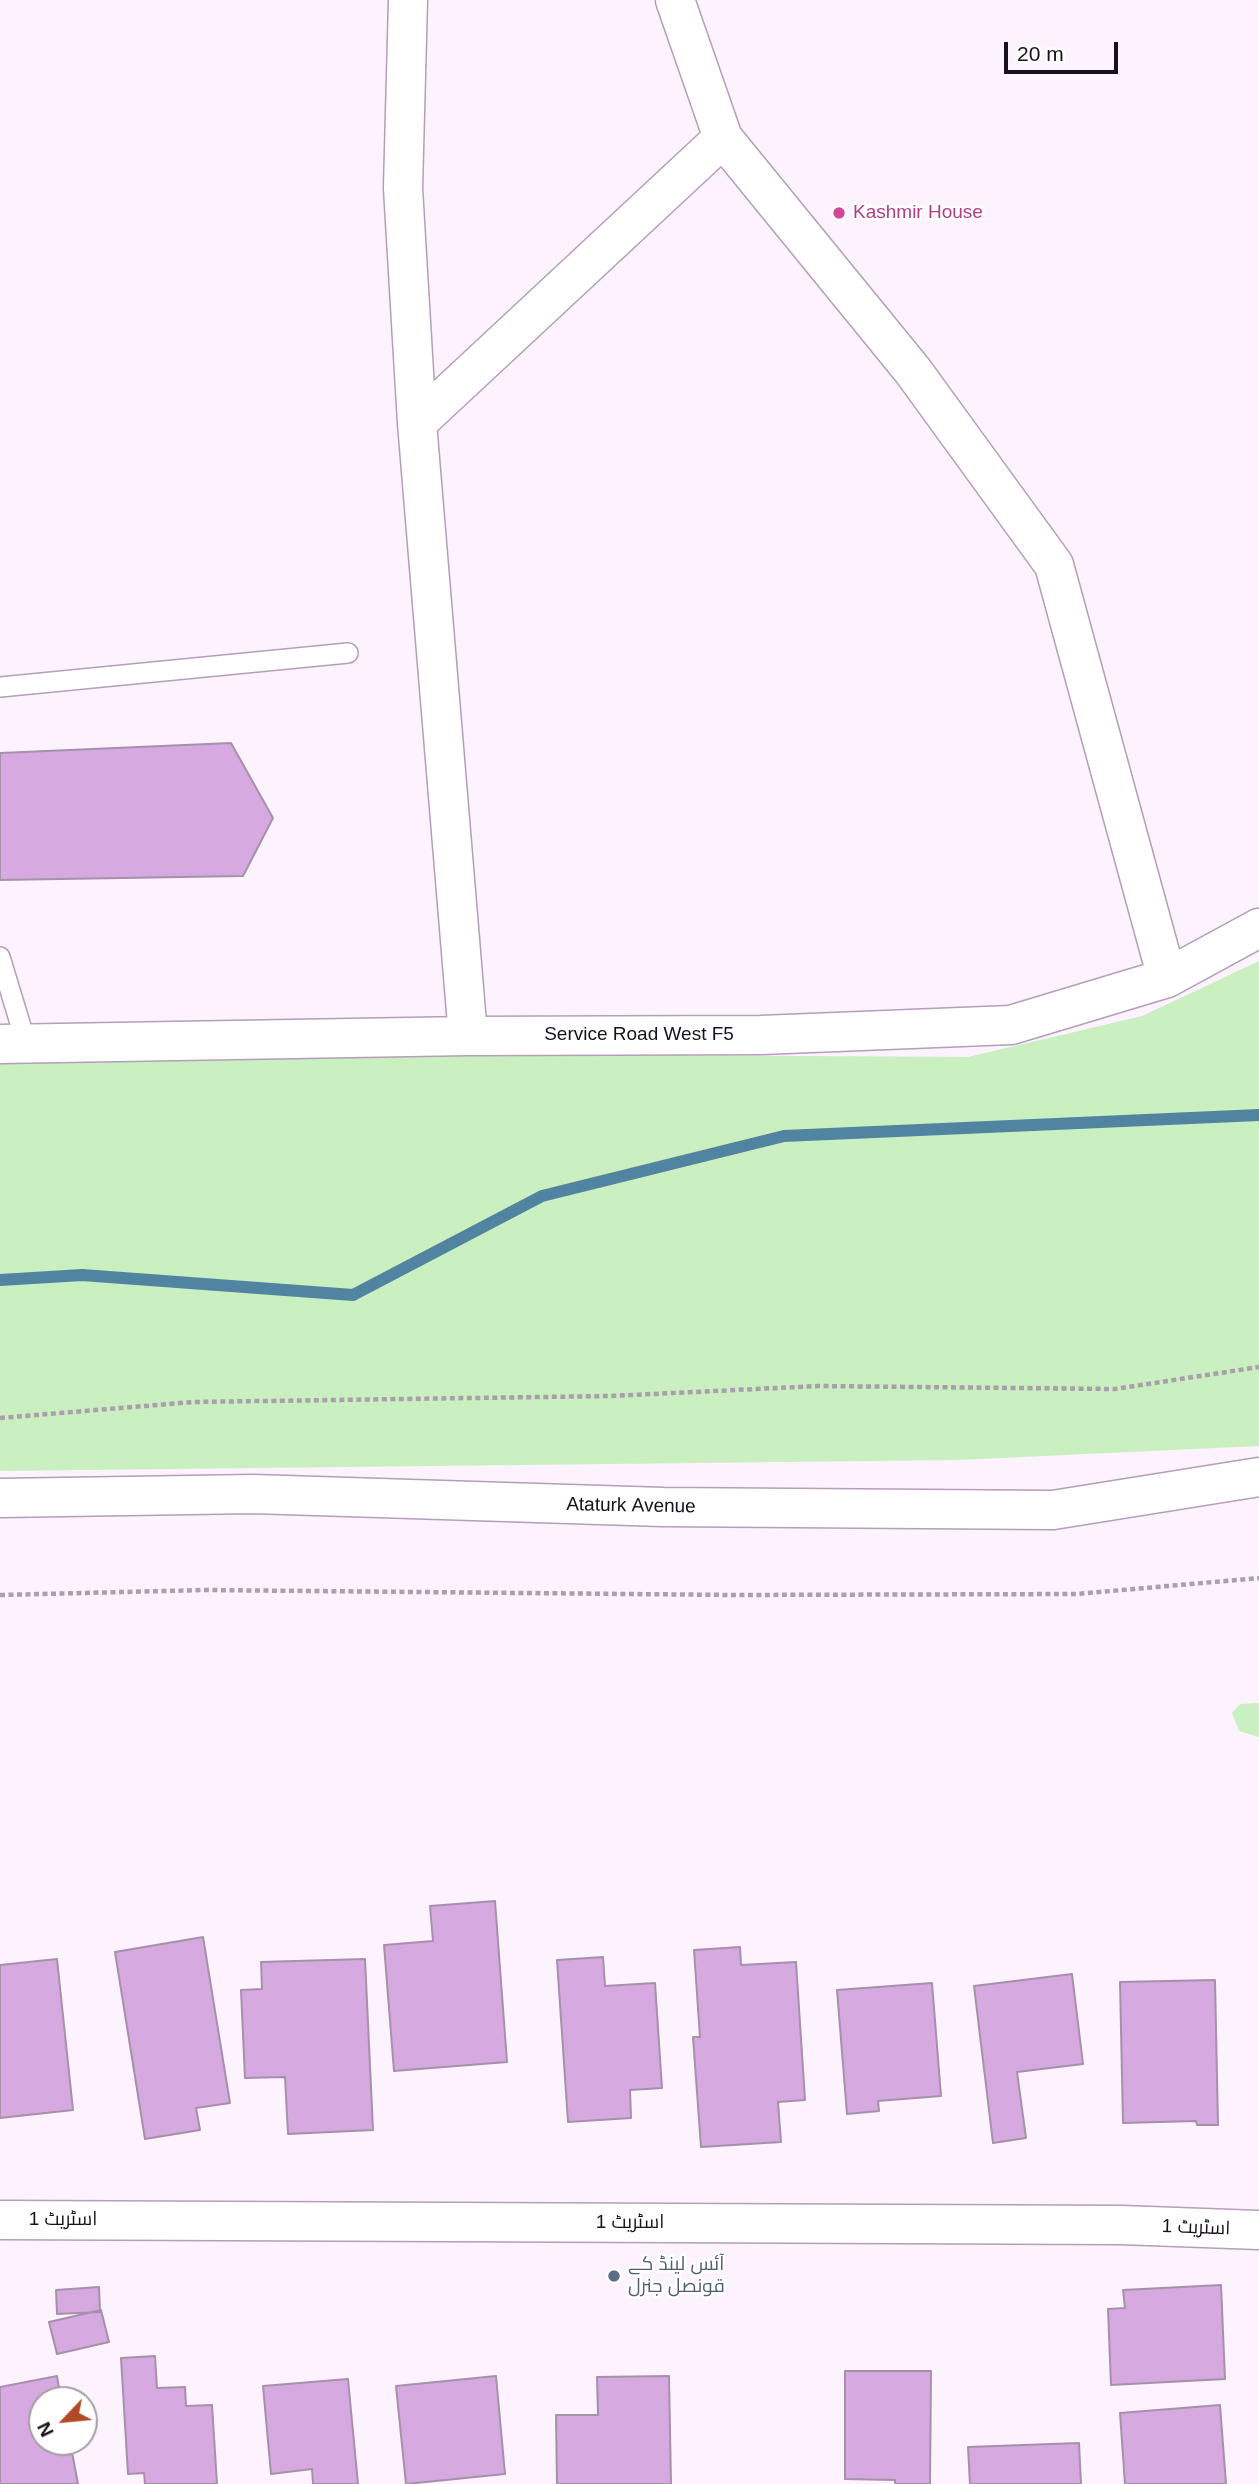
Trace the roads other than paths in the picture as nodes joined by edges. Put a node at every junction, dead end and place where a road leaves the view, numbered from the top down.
1 (408, 0) edge
2 (675, 0) edge
3 (723, 138) junction
4 (416, 423) junction
5 (348, 653) dead end
6 (0, 687) edge
7 (1259, 929) edge
8 (0, 957) edge
9 (1167, 978) junction
10 (468, 1036) junction
11 (13, 1043) edge
12 (1259, 1477) edge
13 (0, 1498) edge
14 (0, 2220) edge
15 (1259, 2230) edge

1 - 4 street
2 - 3 street
3 - 4 street
3 - 9 street
4 - 10 street
5 - 6 lane
7 - 9 street, Service Road West F5
8 - 11 lane
9 - 10 street, Service Road West F5
10 - 11 street, Service Road West F5
12 - 13 street, Ataturk Avenue
14 - 15 street, اسٹریٹ 1

